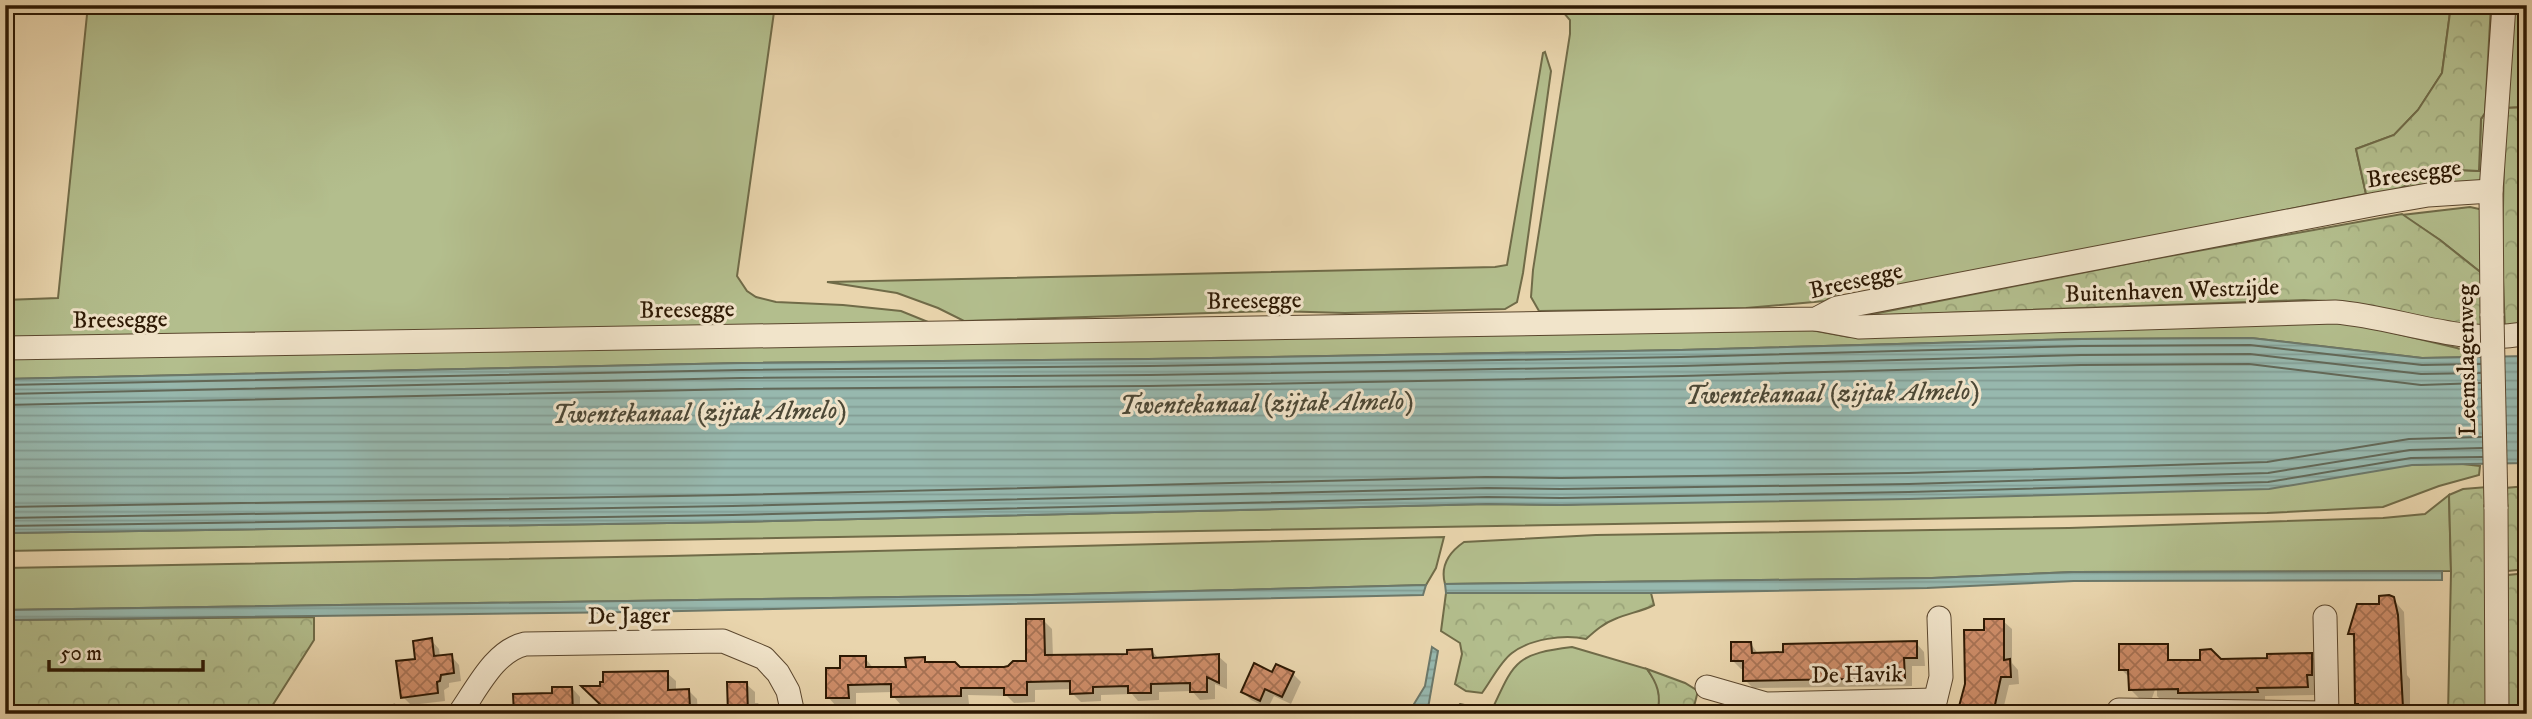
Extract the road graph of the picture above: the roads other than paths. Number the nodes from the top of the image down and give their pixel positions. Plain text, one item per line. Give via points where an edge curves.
1 (2504, 5) edge
2 (2491, 191) junction
3 (1816, 319) junction
4 (2527, 333) edge
5 (5, 348) edge
6 (2325, 617) dead end
7 (1939, 618) dead end
8 (1707, 687) dead end
9 (1933, 707) edge
10 (1779, 709) edge
11 (2119, 710) dead end
12 (2207, 713) edge
13 (2327, 713) edge
14 (459, 714) edge
15 (793, 714) edge
16 (2497, 714) edge

1 - 2 street, Leemslagenweg
2 - 3 street, Breesegge via 2389,202 1837,308
2 - 16 street, Leemslagenweg, bridge
3 - 4 street, Buitenhaven Westzijde via 1858,327 2335,312 2387,318 2468,337
3 - 5 street, Breesegge
6 - 13 street
7 - 9 street, De Havik via 1941,677
8 - 10 street, De Havik
9 - 10 street, De Havik
11 - 12 street
12 - 13 street
14 - 15 street, De Jager via 503,654 514,646 723,640 764,657 788,691

